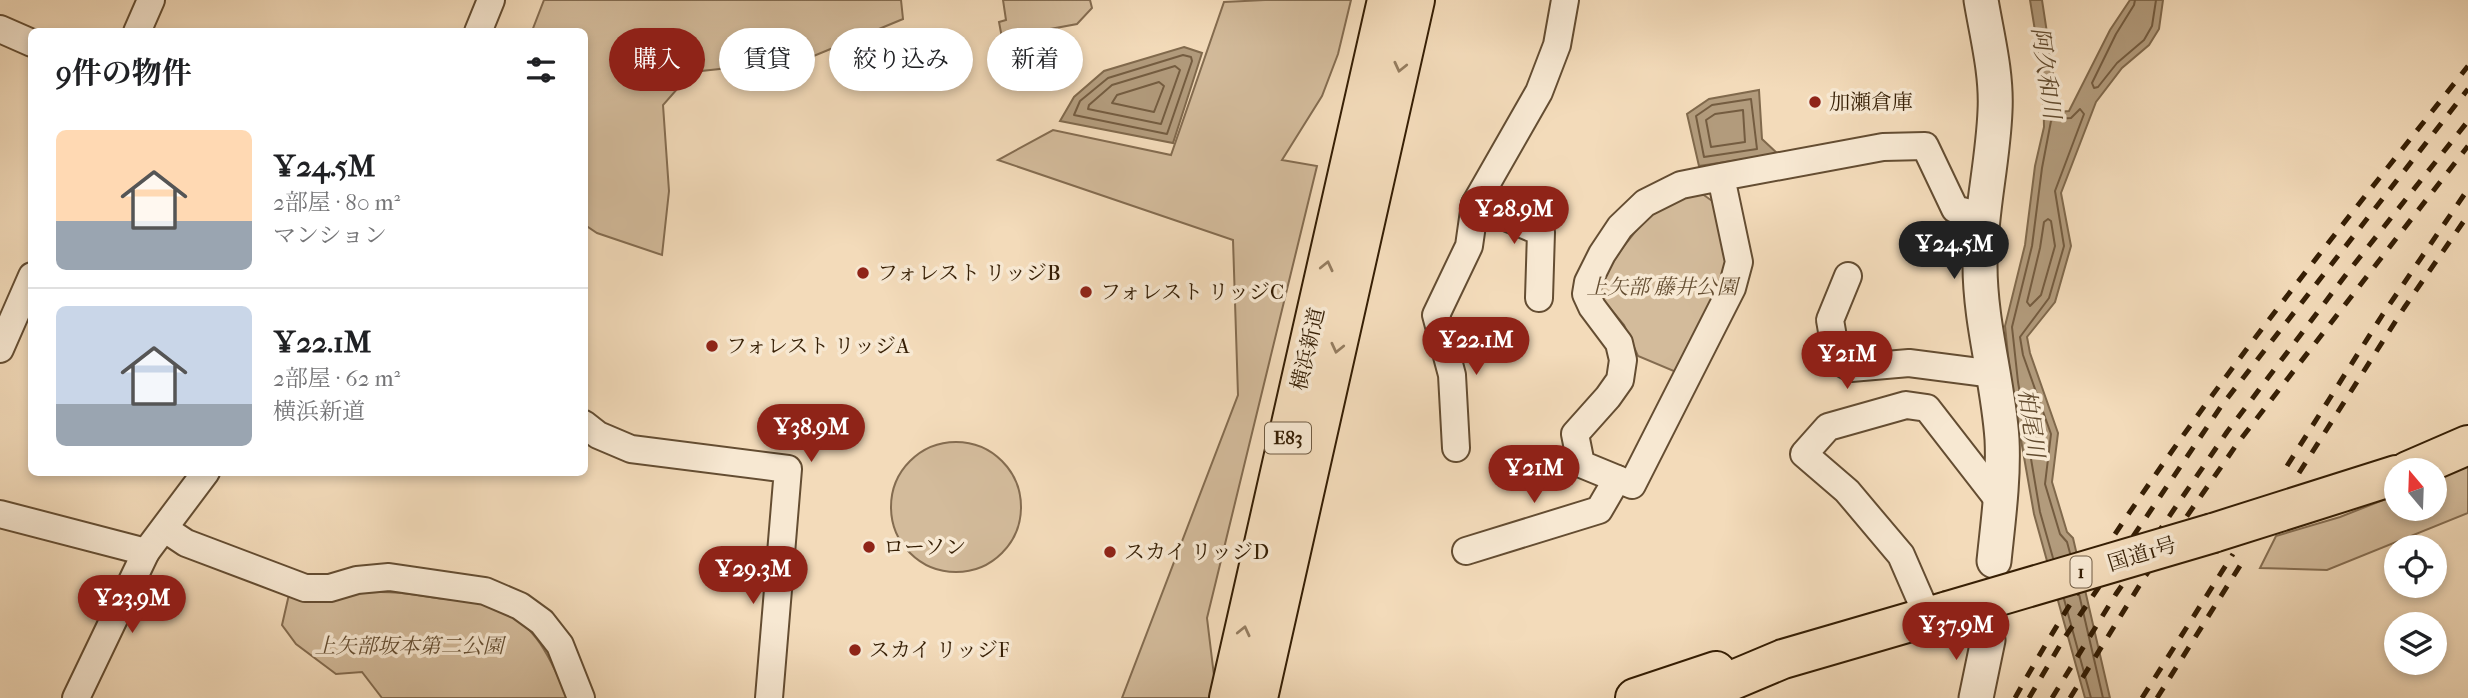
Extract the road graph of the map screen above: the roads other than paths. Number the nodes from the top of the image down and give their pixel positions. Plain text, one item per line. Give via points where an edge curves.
1 (151, 0) edge
2 (491, 0) edge
3 (1387, 0) edge
4 (1415, 0) edge
5 (1565, 0) edge
6 (1981, 0) edge
7 (139, 28) edge
8 (480, 28) edge
9 (0, 29) edge
10 (28, 41) edge
11 (1721, 177) junction
12 (1475, 204) junction
13 (1982, 216) junction
14 (1849, 276) dead end
15 (28, 285) edge
16 (1539, 298) dead end
17 (0, 349) edge
18 (1994, 374) junction
19 (588, 427) edge
20 (2468, 445) edge
21 (1456, 448) dead end
22 (2438, 458) edge
23 (203, 476) edge
24 (1617, 479) junction
25 (2384, 479) edge
26 (2000, 502) junction
27 (0, 514) edge
28 (164, 529) junction
29 (1466, 551) dead end
30 (146, 552) junction
31 (1994, 561) dead end
32 (1938, 614) junction
33 (1988, 640) dead end
34 (1783, 659) junction
35 (76, 698) edge
36 (581, 698) edge
37 (769, 698) edge
38 (1229, 698) edge
39 (1258, 698) edge
40 (1635, 698) edge
41 (1690, 698) edge
42 (1976, 698) edge

1 - 7 street
2 - 8 street
38 -> 3 highway, 横浜新道 / E83
4 -> 39 highway, 横浜新道 / E83
5 - 12 street via 1556,45 1539,92
6 - 13 street via 1995,107
9 - 10 street
11 - 13 street via 1883,147 1925,146 1955,209
11 - 24 street via 1739,262 1732,288 1632,485
11 - 24 street via 1681,185 1645,203 1620,227 1588,282 1586,295 1619,343 1623,360 1620,380 1575,434 1581,464
12 - 16 street via 1541,232
12 - 21 street via 1469,246 1436,315 1452,374
13 - 18 street via 1980,266
14 - 18 street via 1830,320 1837,360 1851,368 1909,363
15 - 17 street
18 - 26 street via 2002,441
19 - 37 street via 631,449 788,469
20 - 22 highway
23 - 28 street
24 - 29 street via 1599,510
25 - 32 highway, 国道1号 / 1, bridge
26 - 31 street
26 - 32 street via 1927,408 1906,405 1828,427 1804,454 1847,491 1901,555
27 - 30 street
28 - 30 street
28 - 36 street via 187,543 305,588 389,577 485,591 520,606 542,622 560,645
30 - 35 street
32 - 34 highway, 国道1号 / 1
33 - 42 street
34 - 40 highway, 1 via 1763,656
34 - 41 highway, 国道1号 / 1

